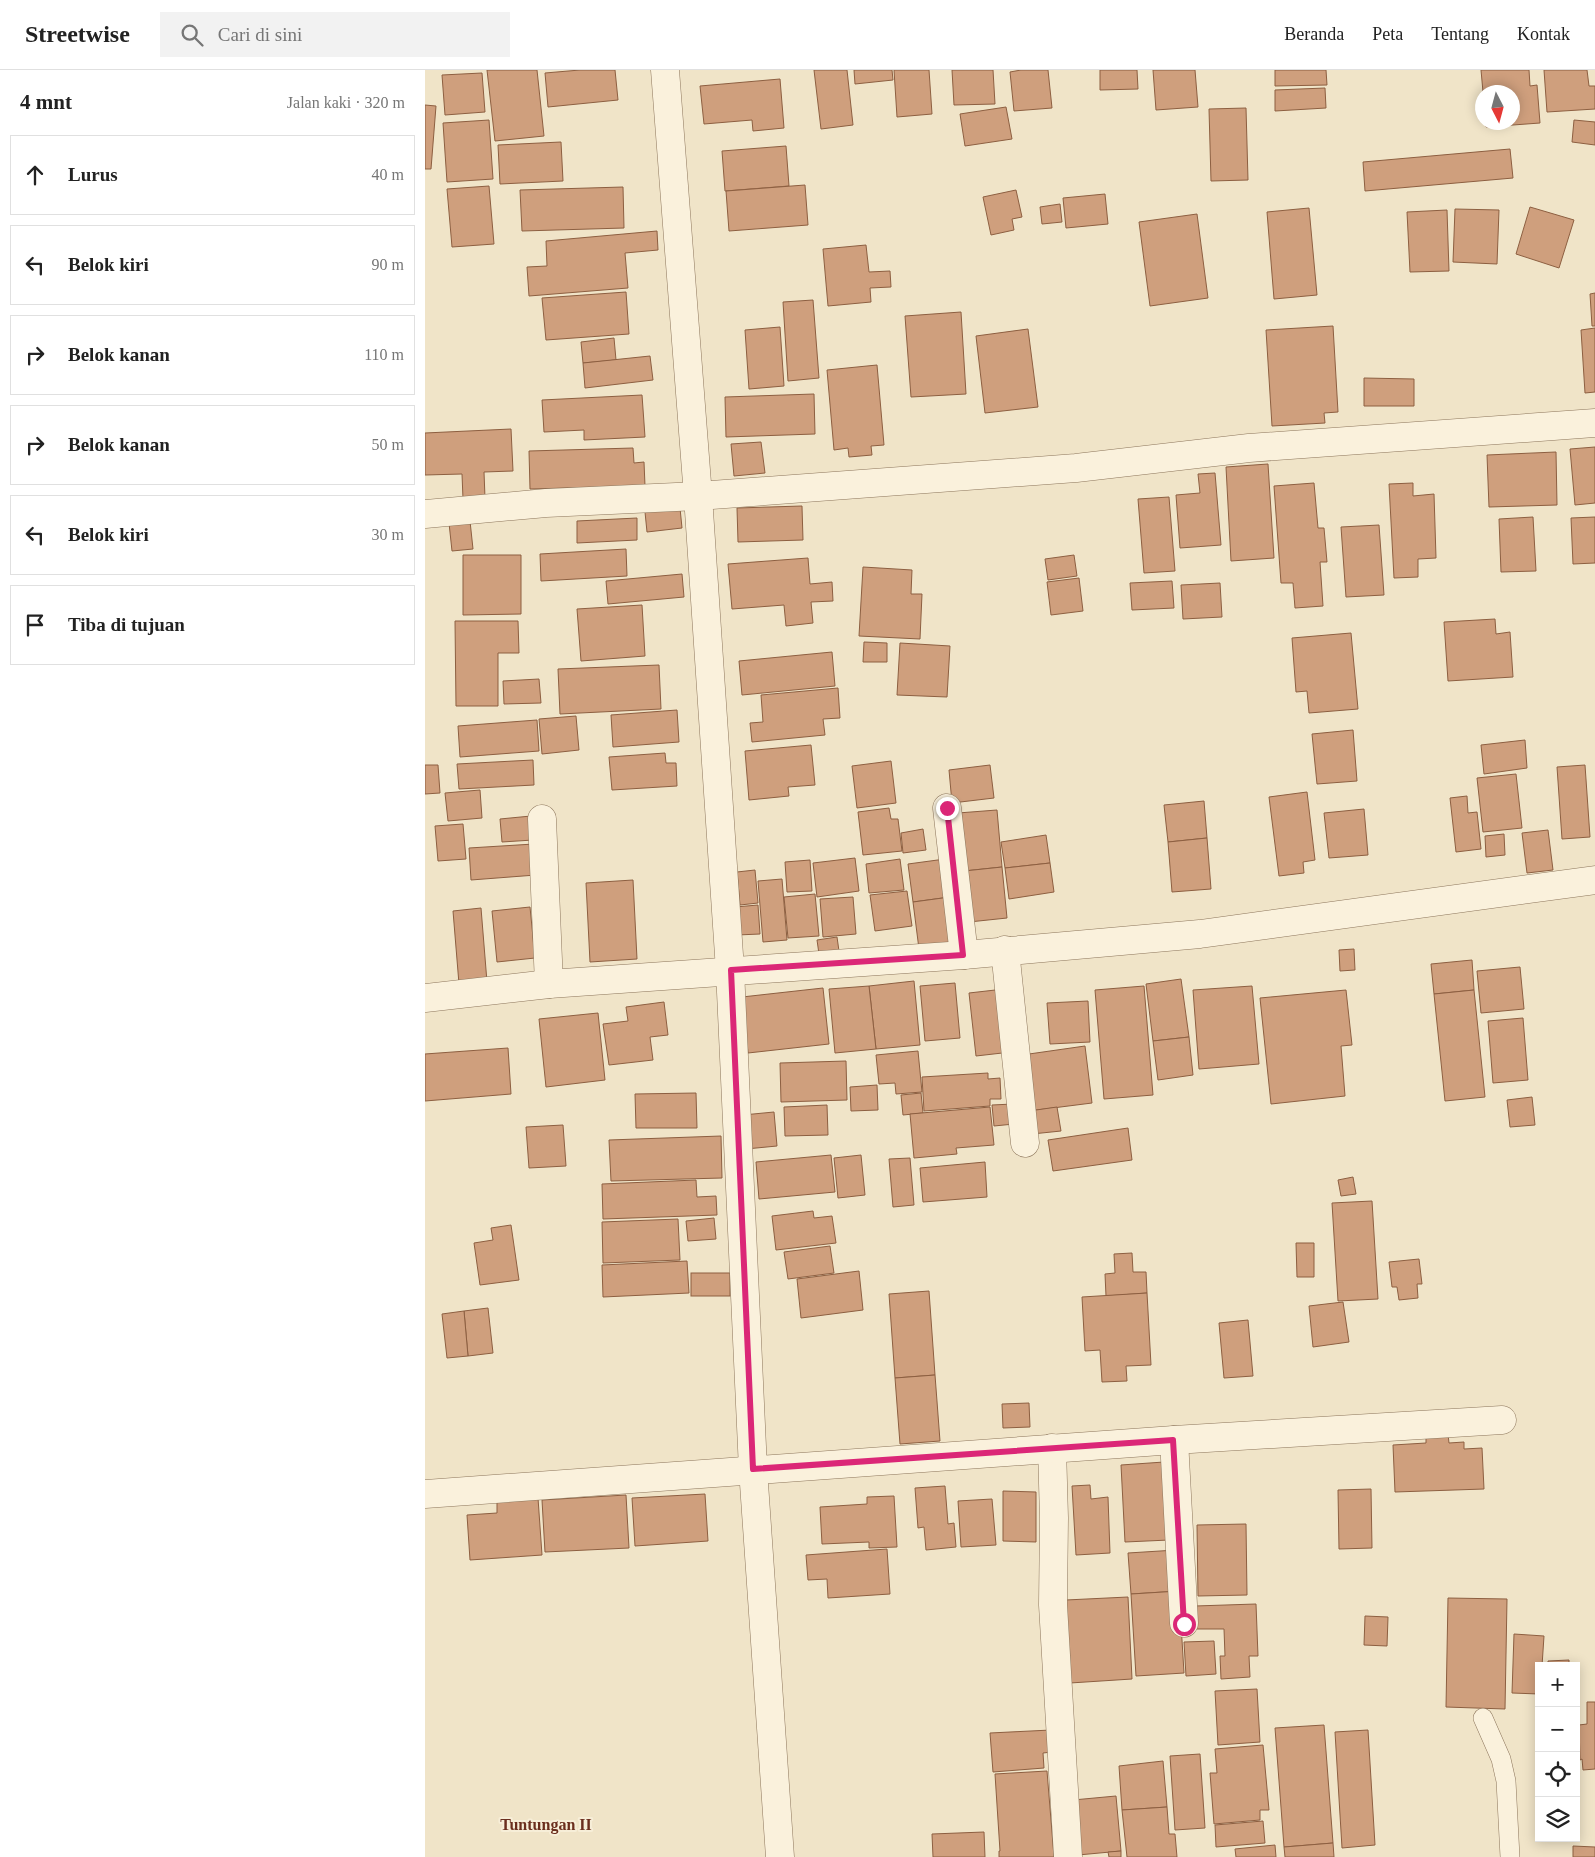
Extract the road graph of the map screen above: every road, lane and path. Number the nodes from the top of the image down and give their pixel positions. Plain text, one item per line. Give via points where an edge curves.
1 (665, 70) edge
2 (1595, 423) edge
3 (697, 496) junction
4 (425, 514) edge
5 (947, 808) dead end
6 (542, 819) dead end
7 (1595, 880) edge
8 (1005, 950) junction
9 (963, 955) junction
10 (731, 970) junction
11 (549, 984) junction
12 (425, 998) edge
13 (1025, 1143) dead end
14 (1502, 1420) dead end
15 (1173, 1440) junction
16 (1052, 1448) junction
17 (753, 1469) junction
18 (425, 1494) edge
19 (1184, 1624) dead end
20 (1483, 1718) dead end
21 (780, 1857) edge
22 (1068, 1857) edge
23 (1510, 1857) edge

1 - 3 street
2 - 3 street via 1249,448 1076,468
3 - 4 street via 546,503
3 - 10 street
5 - 9 street
6 - 11 street
7 - 8 street via 1200,934
8 - 9 street
8 - 13 street
9 - 10 street
10 - 11 street
10 - 17 street
11 - 12 street
14 - 15 street
15 - 16 street
15 - 19 street
16 - 17 street
16 - 22 street via 1053,1606
17 - 18 street
17 - 21 street
20 - 23 lane via 1501,1759 1506,1781

